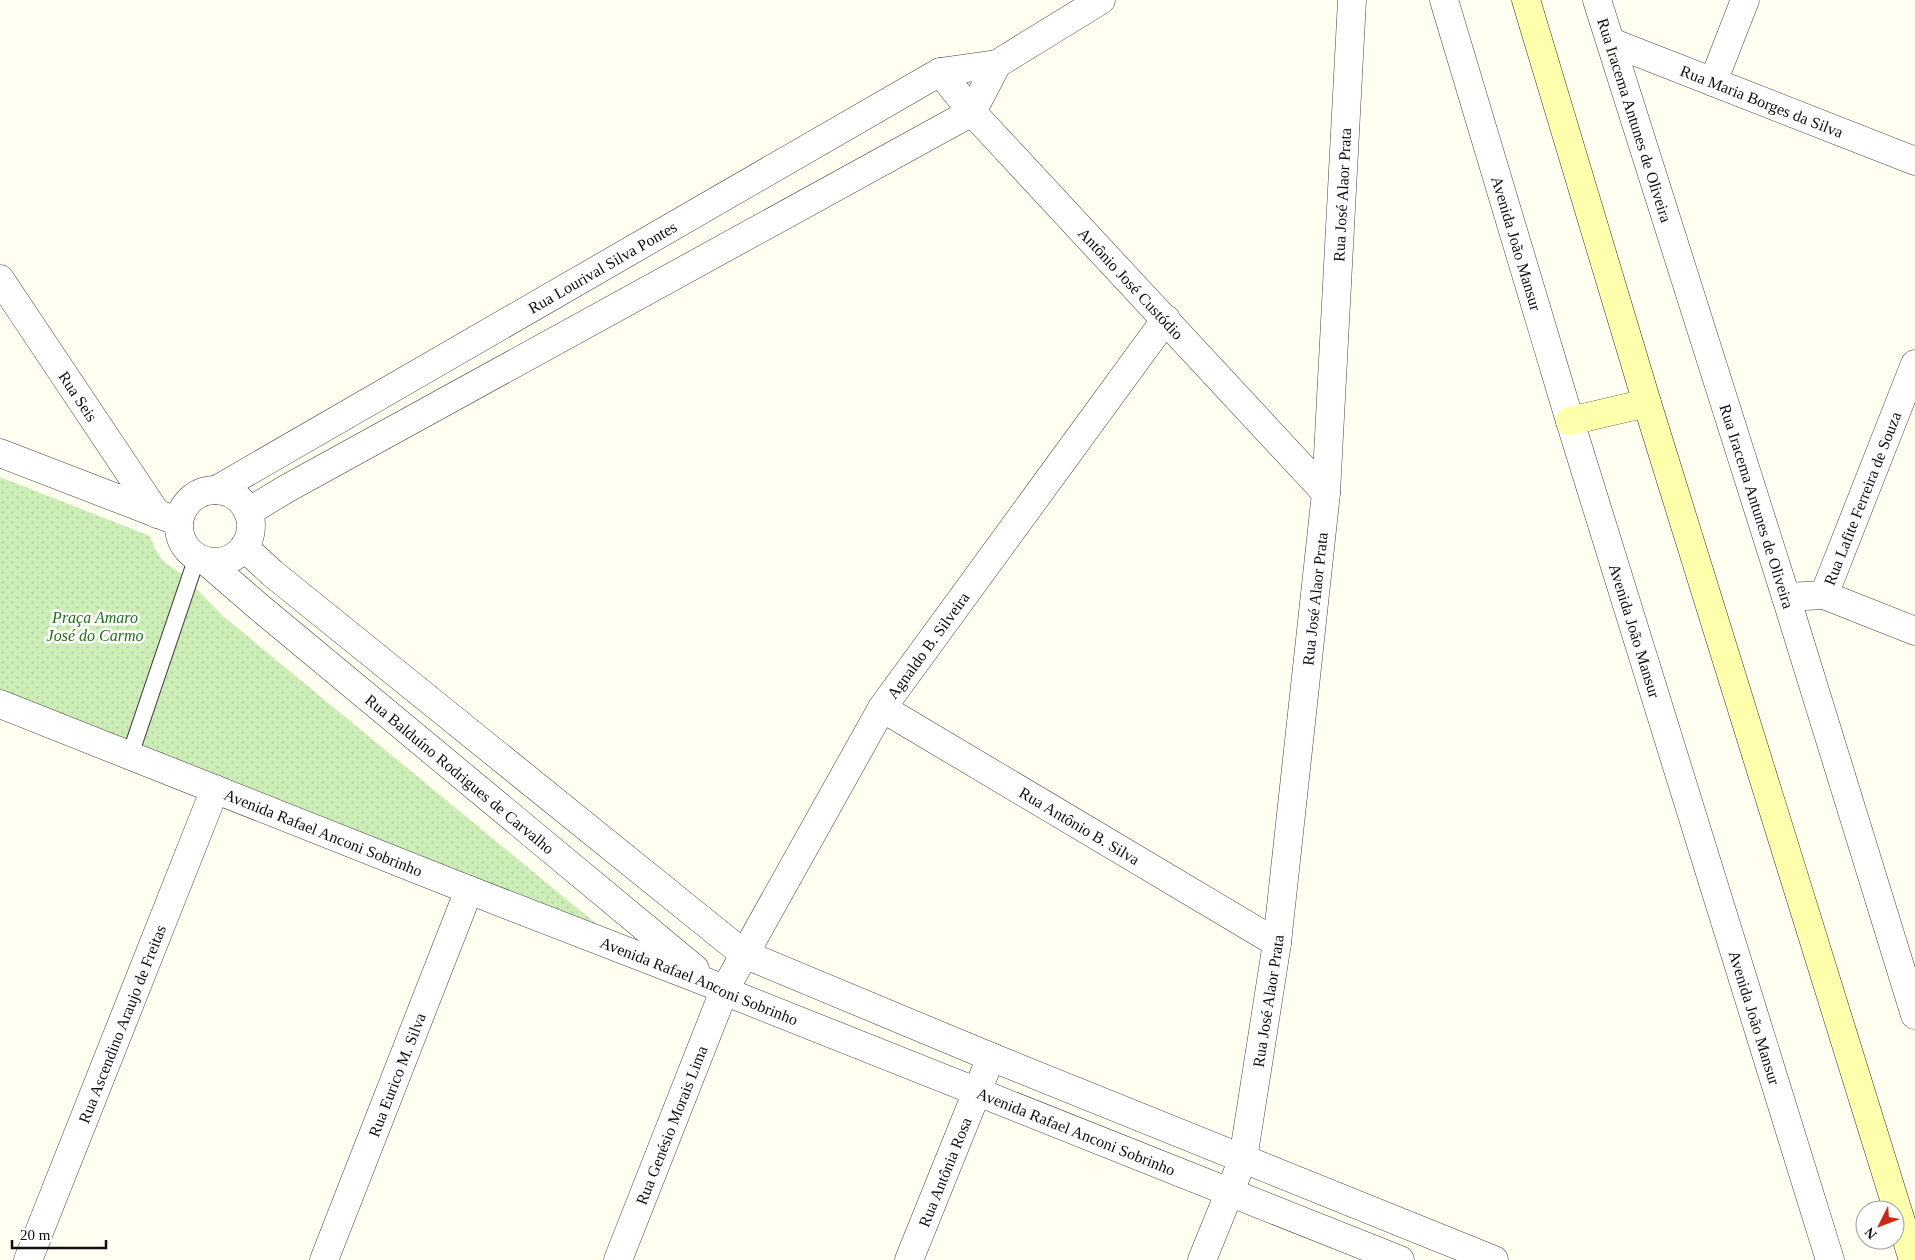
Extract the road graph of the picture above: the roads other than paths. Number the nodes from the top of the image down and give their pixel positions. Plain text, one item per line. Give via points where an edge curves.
1 (1101, 0) edge
2 (1352, 0) edge
3 (1444, 0) edge
4 (1526, 0) edge
5 (1597, 0) edge
6 (1746, 0) edge
7 (1611, 42) junction
8 (997, 64) junction
9 (940, 72) junction
10 (1713, 82) junction
11 (972, 112) junction
12 (1915, 161) edge
13 (0, 279) edge
14 (1166, 320) junction
15 (1915, 364) edge
16 (1647, 403) junction
17 (1570, 421) junction
18 (0, 452) edge
19 (216, 490) junction
20 (1326, 493) junction
21 (248, 512) junction
22 (168, 518) junction
23 (244, 548) junction
24 (202, 559) junction
25 (1824, 595) junction
26 (1786, 597) junction
27 (1915, 631) edge
28 (0, 704) edge
29 (882, 708) junction
30 (130, 755) junction
31 (215, 789) junction
32 (469, 890) junction
33 (1277, 943) junction
34 (744, 954) junction
35 (719, 988) junction
36 (1915, 1015) edge
37 (991, 1057) junction
38 (977, 1092) junction
39 (1243, 1159) junction
40 (1230, 1192) junction
41 (28, 1260) edge
42 (324, 1260) edge
43 (618, 1260) edge
44 (909, 1260) edge
45 (1202, 1260) edge
46 (1400, 1260) edge
47 (1494, 1260) edge
48 (1830, 1260) edge
49 (1913, 1260) edge

1 - 8 street, Rua Lourival Silva Pontes
2 - 20 street, Rua José Alaor Prata
3 - 17 street, Avenida João Mansur
4 - 16 main road
5 - 7 street, Rua Iracema Antunes de Oliveira
6 - 10 street
7 - 10 street, Rua Maria Borges da Silva
7 - 26 street, Rua Iracema Antunes de Oliveira
8 - 9 street, Rua Lourival Silva Pontes
8 - 11 street
9 - 11 street, Antônio José Custódio
9 - 19 street, Rua Lourival Silva Pontes
10 - 12 street, Rua Maria Borges da Silva
11 - 14 street, Antônio José Custódio
11 - 21 street
13 - 22 street, Rua Seis
14 - 20 street, Antônio José Custódio
14 - 29 street, Agnaldo B. Silveira
15 - 25 street, Rua Lafite Ferreira de Souza
16 - 17 main road
16 - 49 main road
17 - 48 street, Avenida João Mansur
18 - 22 street
19 - 21 street via 229,493
19 - 22 street via 195,496 181,512
20 - 33 street, Rua José Alaor Prata
21 - 23 street via 249,536
22 - 24 street via 186,548
23 - 24 street via 221,562
23 - 34 street
24 - 30 lane
24 - 35 street, Rua Balduíno Rodrigues de Carvalho
25 - 26 street, Rua Lafite Ferreira de Souza
25 - 27 street
26 - 36 street, Rua Iracema Antunes de Oliveira
28 - 30 street, Avenida Rafael Anconi Sobrinho
29 - 33 street, Rua Antônio B. Silva
29 - 34 street, Agnaldo B. Silveira
30 - 31 street, Avenida Rafael Anconi Sobrinho
31 - 32 street, Avenida Rafael Anconi Sobrinho
31 - 41 street, Rua Ascendino Araujo de Freitas
32 - 35 street, Avenida Rafael Anconi Sobrinho
32 - 42 street, Rua Eurico M. Silva
33 - 39 street, Rua José Alaor Prata
34 - 35 street, Agnaldo B. Silveira
34 - 37 street
35 - 38 street, Avenida Rafael Anconi Sobrinho
35 - 43 street, Rua Genésio Morais Lima
37 - 38 street, Rua Antônia Rosa
37 - 39 street
38 - 40 street, Avenida Rafael Anconi Sobrinho
38 - 44 street, Rua Antônia Rosa
39 - 40 street, Rua José Alaor Prata
39 - 47 street
40 - 45 street, Rua José Alaor Prata
40 - 46 street, Avenida Rafael Anconi Sobrinho

